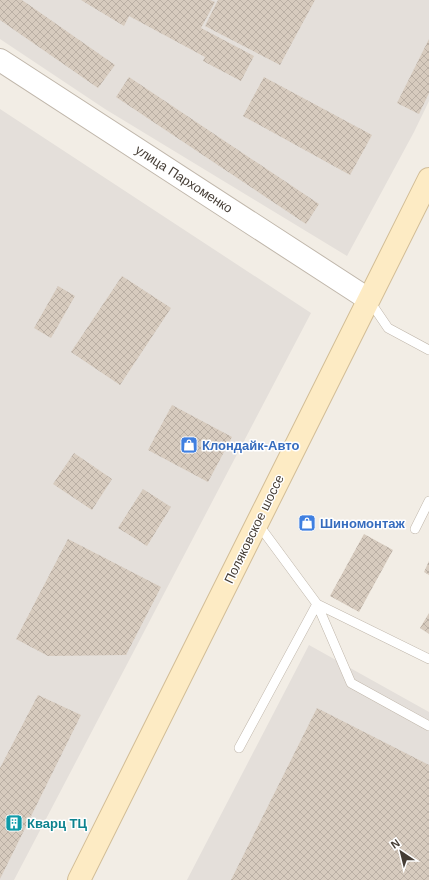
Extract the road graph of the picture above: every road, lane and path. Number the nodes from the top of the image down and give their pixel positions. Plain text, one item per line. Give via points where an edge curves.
1 (0, 60) edge
2 (429, 179) edge
3 (368, 299) junction
4 (429, 350) edge
5 (429, 501) edge
6 (257, 523) junction
7 (415, 529) dead end
8 (317, 604) junction
9 (429, 659) edge
10 (429, 726) edge
11 (239, 748) dead end
12 (79, 880) edge

1 - 3 street, улица Пархоменко
2 - 3 main road, Поляковское шоссе
3 - 4 lane via 388,328
3 - 6 main road, Поляковское шоссе
5 - 7 lane
6 - 8 lane
6 - 12 main road, Поляковское шоссе
8 - 9 lane
8 - 10 lane via 351,683
8 - 11 lane

